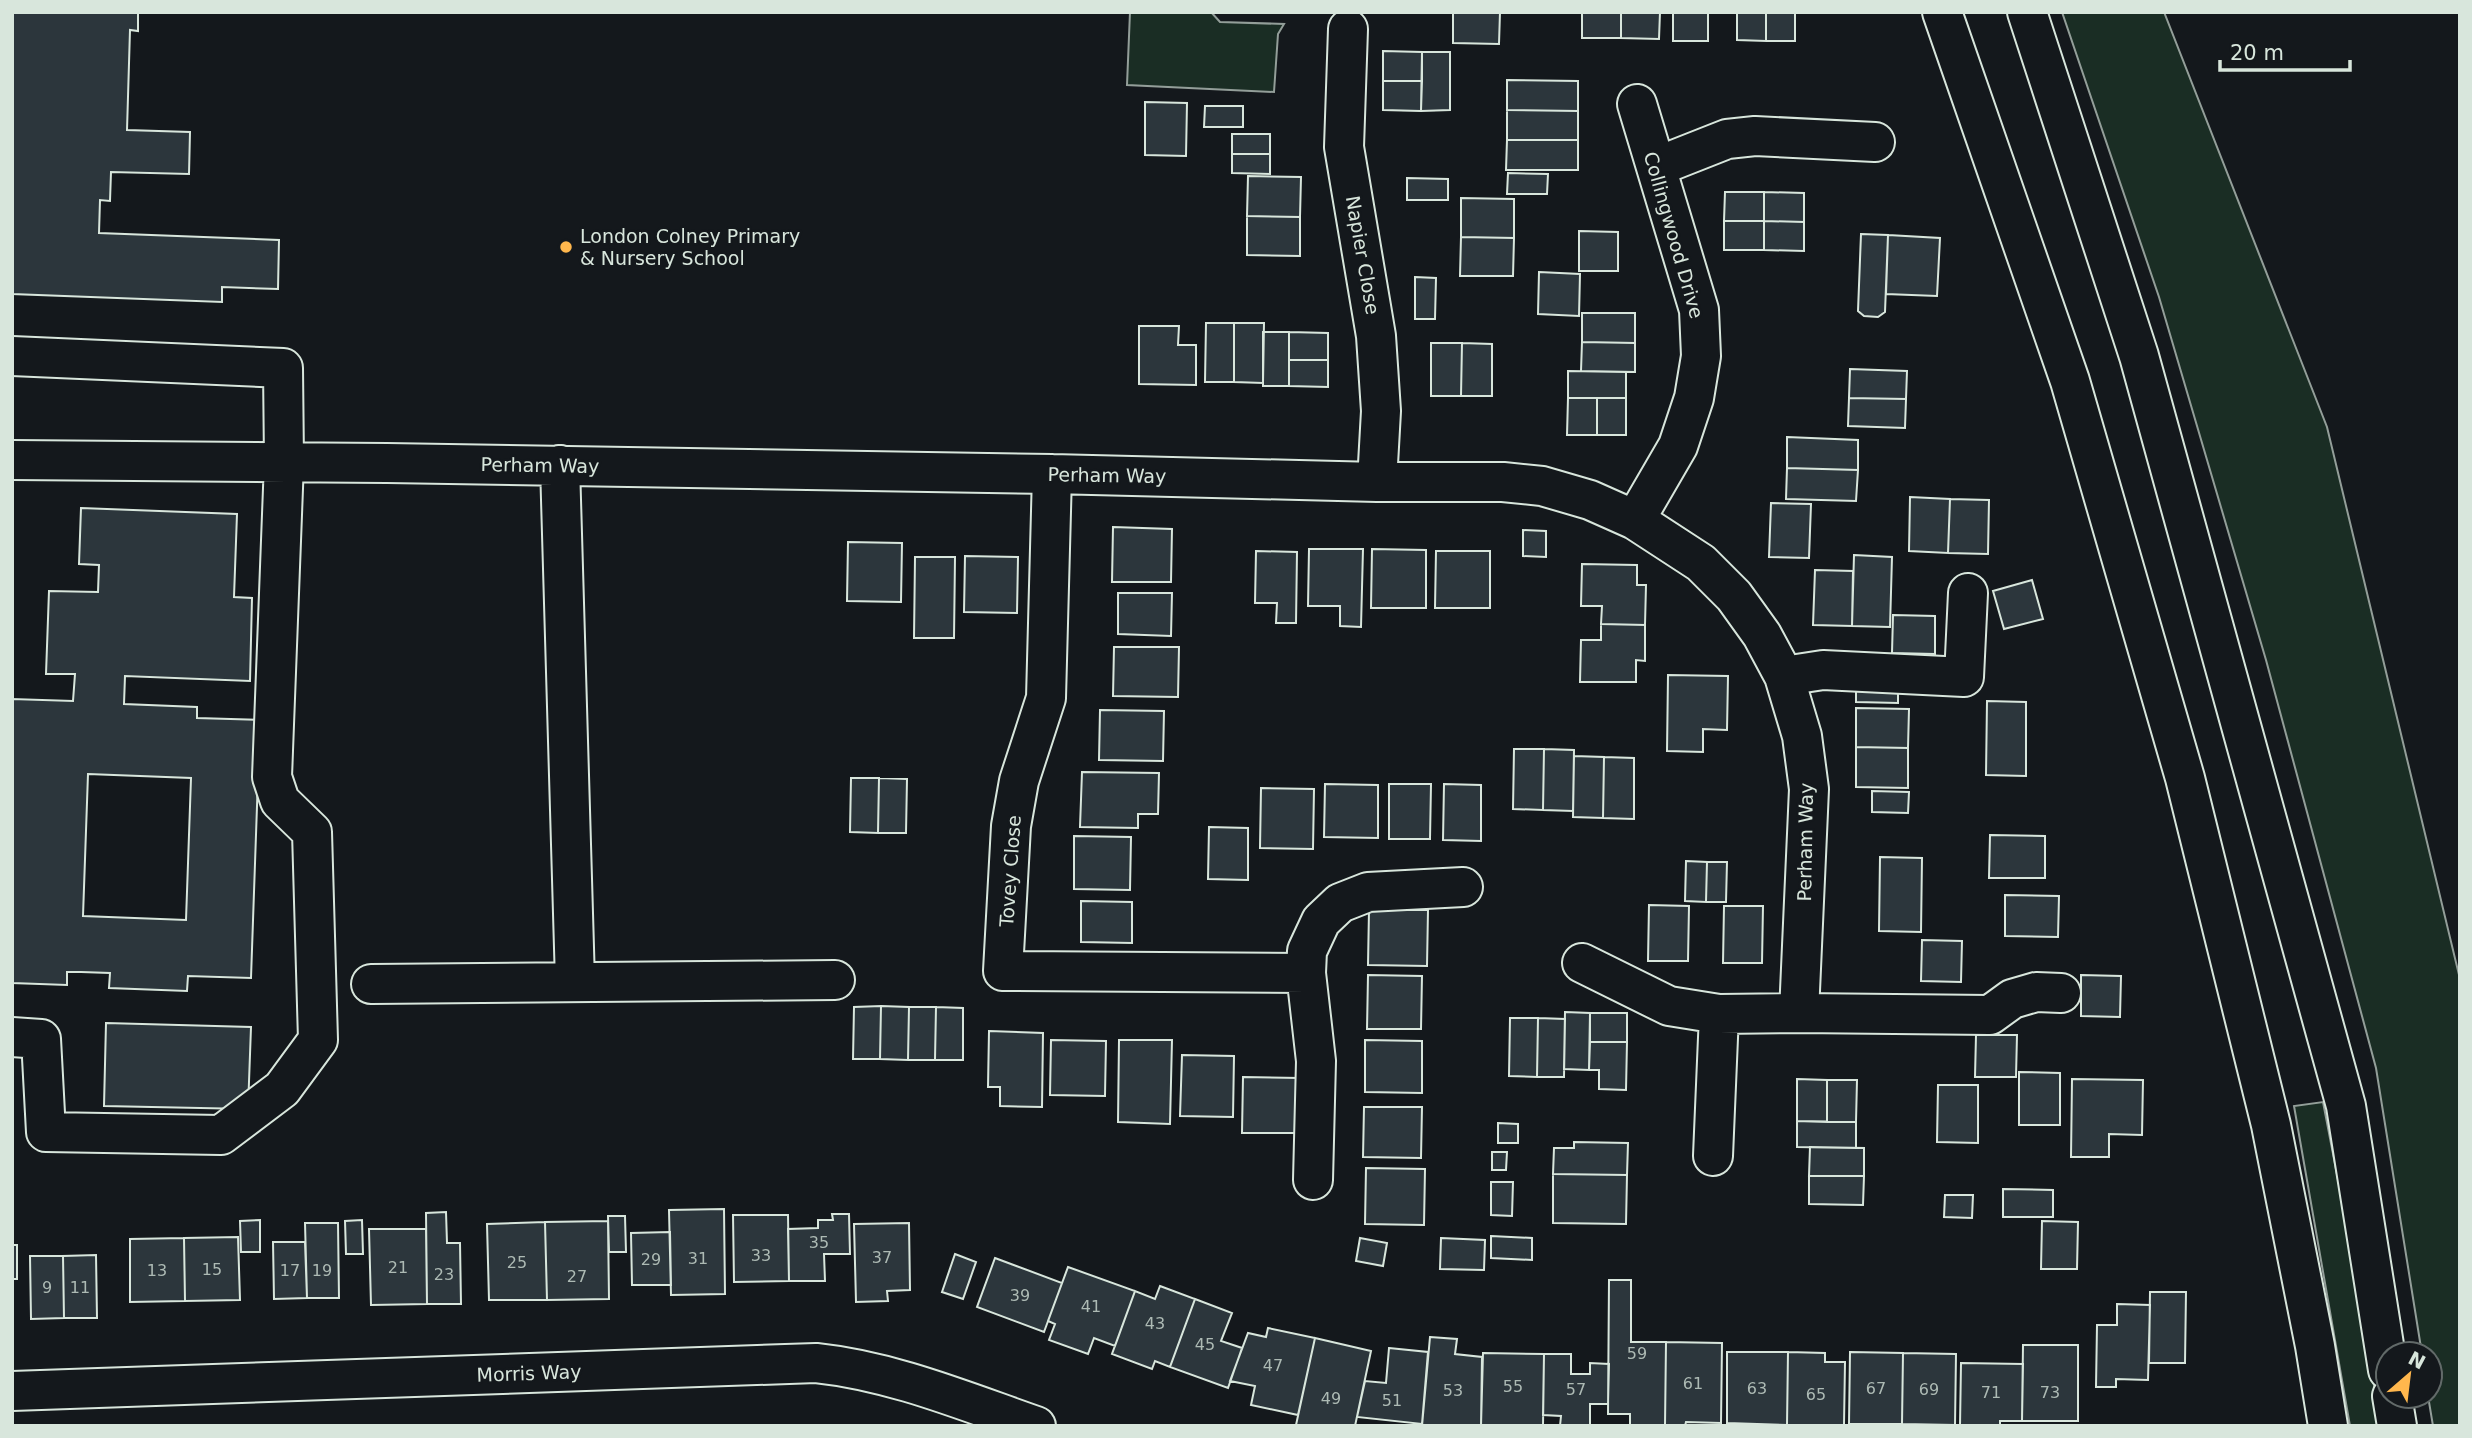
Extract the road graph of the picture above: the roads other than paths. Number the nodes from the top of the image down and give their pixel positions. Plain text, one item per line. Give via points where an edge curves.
1 (1942, 12) edge
2 (2027, 12) edge
3 (1348, 29) dead end
4 (1637, 104) dead end
5 (1875, 142) dead end
6 (1656, 167) junction
7 (12, 356) edge
8 (12, 460) edge
9 (284, 462) junction
10 (560, 465) junction
11 (1052, 474) junction
12 (1377, 482) junction
13 (1635, 520) junction
14 (1968, 593) dead end
15 (1784, 676) junction
16 (1463, 887) dead end
17 (1582, 963) dead end
18 (1306, 973) junction
19 (835, 979) dead end
20 (575, 982) junction
21 (371, 984) dead end
22 (2061, 993) dead end
23 (1799, 1013) junction
24 (1719, 1014) junction
25 (12, 1037) edge
26 (1713, 1156) dead end
27 (1313, 1180) dead end
28 (2383, 1340) edge
29 (12, 1391) edge
30 (1036, 1426) edge
31 (2328, 1426) edge

1 - 31 street via 2070,381 2185,778 2271,1125
2 - 28 street via 2139,356 2346,1107
3 - 12 street, Napier Close via 1344,147 1376,336 1381,411
4 - 6 street, Collingwood Drive
5 - 6 street via 1755,136 1727,139
6 - 13 street, Collingwood Drive via 1699,310 1701,356 1694,398 1678,446
7 - 9 street via 283,368
8 - 9 street, Perham Way
9 - 10 street, Perham Way
9 - 25 street via 272,777 280,801 312,832 318,1040 282,1089 221,1135 46,1132 41,1039
10 - 11 street, Perham Way
10 - 20 street
11 - 12 street, Perham Way
11 - 18 street, Tovey Close via 1046,698 1019,781 1011,825 1003,971
12 - 13 street, Perham Way via 1542,486
13 - 15 street, Perham Way via 1700,563 1734,596
14 - 15 street via 1964,677 1823,670
15 - 23 street, Perham Way via 1802,736 1809,789
16 - 18 street via 1368,892 1340,903 1316,931 1307,951
17 - 24 street via 1669,1006
18 - 27 street via 1316,1061
19 - 20 street
20 - 21 street
22 - 23 street via 2036,992 2012,999 1990,1014
23 - 24 street
24 - 26 street
29 - 30 street, Morris Way via 816,1363 888,1375

